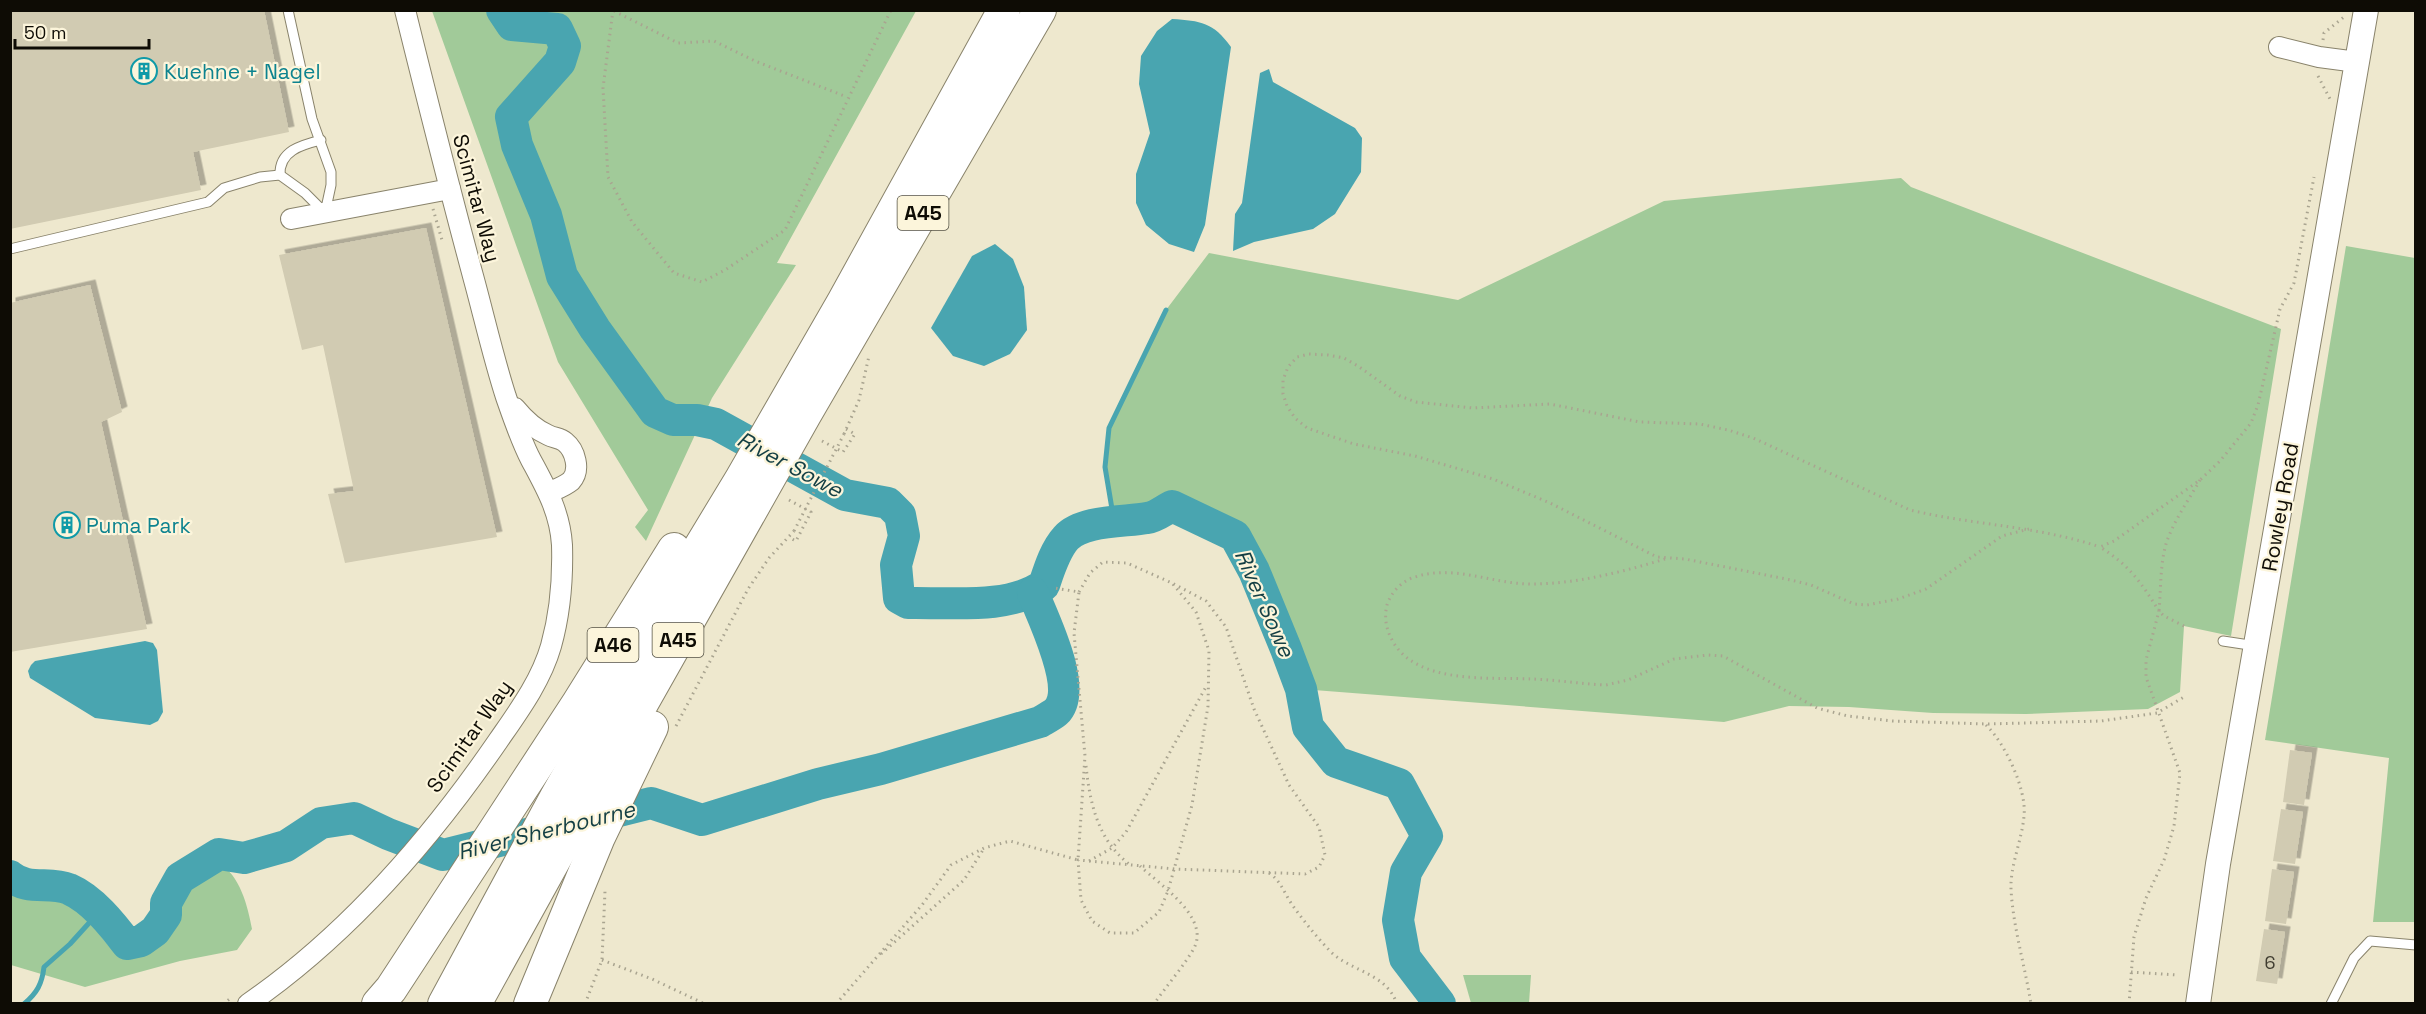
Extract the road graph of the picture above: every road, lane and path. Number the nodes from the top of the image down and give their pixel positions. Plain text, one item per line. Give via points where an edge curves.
1 (288, 10) edge
2 (405, 10) edge
3 (891, 10) edge
4 (1004, 10) edge
5 (1040, 10) edge
6 (2366, 10) edge
7 (614, 11) edge
8 (2279, 47) dead end
9 (2357, 62) junction
10 (847, 97) junction
11 (321, 140) junction
12 (2316, 167) dead end
13 (280, 175) junction
14 (450, 189) junction
15 (429, 194) junction
16 (325, 213) junction
17 (291, 219) dead end
18 (445, 248) dead end
19 (10, 249) edge
20 (506, 396) junction
21 (793, 419) junction
22 (846, 429) dead end
23 (844, 434) dead end
24 (2200, 480) junction
25 (757, 489) junction
26 (550, 492) junction
27 (2029, 529) junction
28 (789, 538) junction
29 (2100, 547) junction
30 (1666, 559) junction
31 (1172, 583) junction
32 (1056, 588) dead end
33 (1078, 592) junction
34 (2159, 611) junction
35 (2184, 626) dead end
36 (2223, 641) dead end
37 (2256, 646) junction
38 (1208, 684) junction
39 (2184, 697) dead end
40 (2157, 712) junction
41 (1986, 724) junction
42 (675, 730) dead end
43 (1084, 756) junction
44 (609, 784) junction
45 (984, 848) junction
46 (1112, 848) junction
47 (1078, 860) junction
48 (1089, 861) junction
49 (1130, 865) junction
50 (1140, 866) junction
51 (1175, 869) junction
52 (1267, 872) junction
53 (605, 884) dead end
54 (1168, 891) junction
55 (2415, 945) edge
56 (602, 960) junction
57 (867, 968) junction
58 (2131, 972) junction
59 (2177, 975) dead end
60 (248, 1004) edge
61 (378, 1004) edge
62 (444, 1004) edge
63 (475, 1004) edge
64 (530, 1004) edge
65 (585, 1004) edge
66 (705, 1004) edge
67 (836, 1004) edge
68 (1154, 1004) edge
69 (1397, 1004) edge
70 (2031, 1004) edge
71 (2129, 1004) edge
72 (2198, 1004) edge
73 (2331, 1004) edge

1 - 11 lane via 312,119
2 - 14 street, Scimitar Way
3 - 10 path
4 - 21 highway, A45 via 843,302
5 - 21 highway, A45
6 - 9 street, Rowley Road
7 - 10 path via 678,43 714,41
7 - 10 path via 603,88 608,177 632,222 674,273 702,282 785,230
8 - 9 street
9 - 37 street, Rowley Road
11 - 13 lane via 303,144 282,158
11 - 16 lane via 331,172
12 - 24 path via 2294,283 2280,309 2258,405 2251,423
13 - 16 lane
13 - 19 lane via 224,188 208,202
14 - 15 street
14 - 20 street, Scimitar Way
15 - 16 street
15 - 18 path
16 - 17 street
20 - 26 street, Scimitar Way via 530,458
20 - 26 street, Scimitar Way via 527,423 561,439 573,450 573,477
21 - 22 path via 843,452 855,434
21 - 25 highway, A45
21 - 25 highway, A46
23 - 28 path, bridge
24 - 29 path via 2114,542
24 - 34 path via 2165,546
25 - 28 path via 811,512 796,541
25 - 44 highway, A45
25 - 61 highway, A46 via 578,703
25 - 62 highway, A45 via 672,593
26 - 60 street, Scimitar Way via 561,531 561,594 550,649 527,699 476,773 363,908 308,959
27 - 29 path
27 - 30 path via 2002,536 1926,589 1867,605 1854,604 1791,580 1703,562
27 - 30 path via 1910,510 1728,430 1676,422 1640,422 1550,404 1473,408 1416,402 1400,396 1344,358 1328,355 1297,357 1288,367 1283,387 1287,406 1307,428 1354,444 1414,456 1493,479 1550,503 1647,554
28 - 42 path via 769,558 748,589
29 - 34 path via 2135,575
30 - 41 path via 1612,573 1533,584 1459,573 1413,577 1392,594 1386,627 1405,657 1424,668 1456,675 1606,685 1635,678 1674,659 1723,656 1807,703 1848,716
31 - 33 path via 1127,563 1103,562
31 - 38 path via 1196,612 1209,651
31 - 52 path via 1206,601 1226,627 1254,709 1289,785 1319,827 1325,855 1319,867 1305,874
32 - 33 path
33 - 43 path via 1074,633
34 - 35 path
34 - 40 path via 2146,660 2146,677
36 - 37 lane
37 - 72 street, Rowley Road
38 - 46 path via 1147,797
38 - 51 path via 1192,805
39 - 40 path
40 - 41 path via 2101,721
40 - 58 path via 2180,773 2174,826 2134,937
41 - 70 path via 1997,735 2010,760 2024,799 2025,815 2011,886
43 - 46 path via 1089,797
43 - 47 path
44 - 63 highway, A45 via 565,841
44 - 64 highway via 599,837
45 - 47 path via 1010,841
45 - 57 path via 964,880
45 - 57 path via 951,865
46 - 48 path
46 - 49 path
47 - 48 path
47 - 54 path via 1081,900 1092,921 1110,933 1134,933 1159,912
48 - 49 path
49 - 50 path
50 - 51 path
50 - 54 path
51 - 52 path
51 - 54 path
52 - 69 path via 1330,951 1383,982
53 - 56 path
54 - 68 path via 1197,927 1195,945
55 - 73 lane via 2370,941 2354,958
56 - 65 path
56 - 66 path
57 - 67 path
58 - 59 path
58 - 71 path

